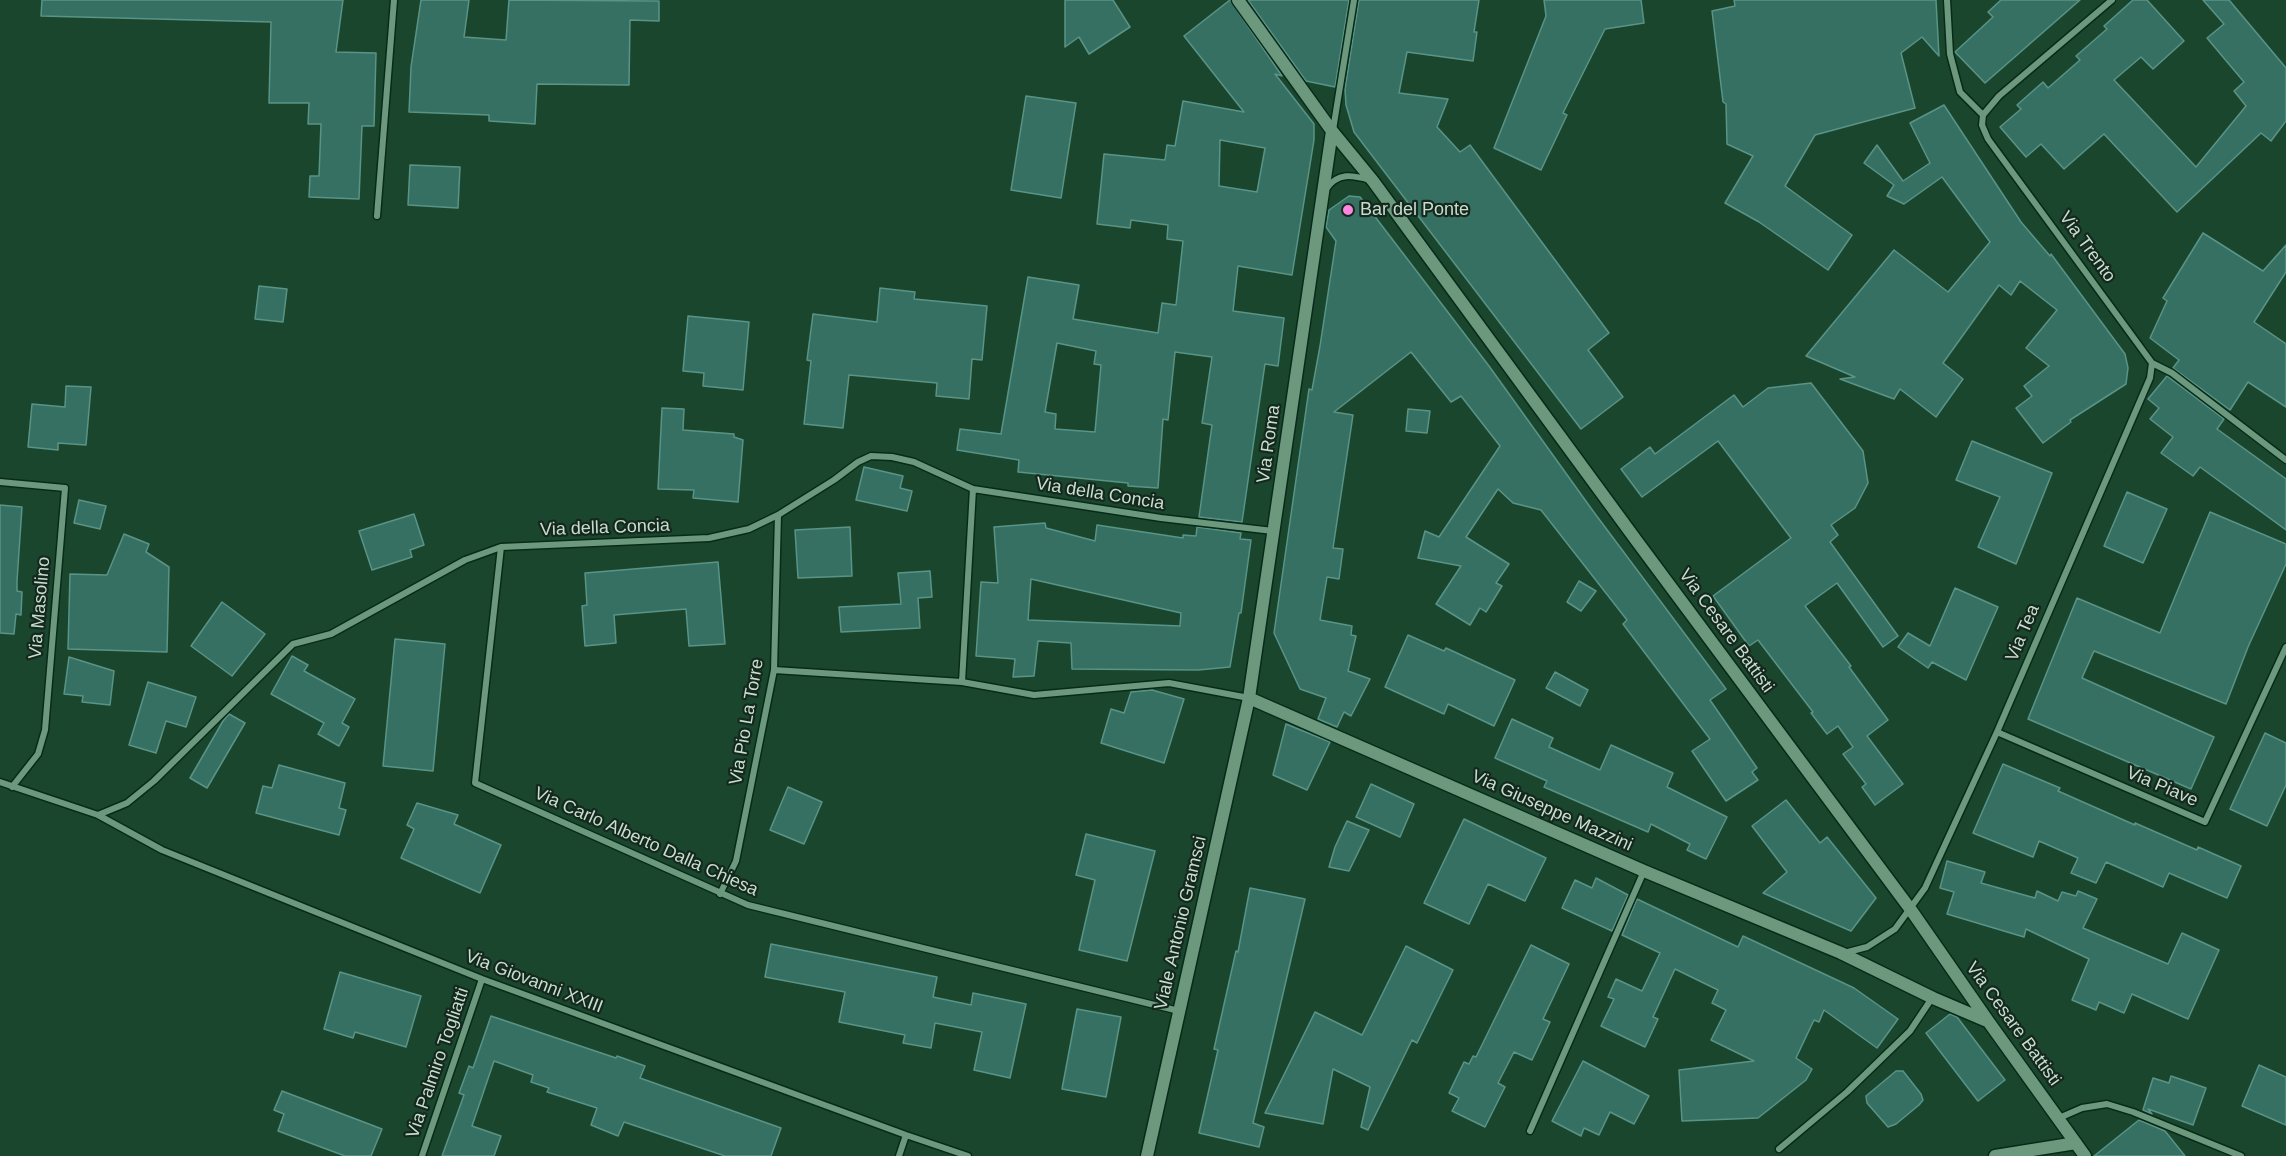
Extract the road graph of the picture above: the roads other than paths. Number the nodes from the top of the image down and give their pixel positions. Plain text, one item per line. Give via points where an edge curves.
1 (394, 0) edge
2 (1238, 0) edge
3 (1354, 0) edge
4 (1947, 0) edge
5 (2112, 0) edge
6 (1983, 115) junction
7 (1332, 131) junction
8 (1373, 181) junction
9 (1323, 194) junction
10 (376, 216) dead end
11 (2152, 363) junction
12 (2286, 460) edge
13 (0, 482) edge
14 (973, 489) junction
15 (778, 515) junction
16 (1274, 532) junction
17 (501, 547) junction
18 (2286, 647) edge
19 (774, 670) junction
20 (962, 682) junction
21 (1250, 698) junction
22 (1997, 732) junction
23 (0, 782) edge
24 (12, 787) junction
25 (98, 815) junction
26 (1644, 871) junction
27 (720, 894) junction
28 (1911, 909) junction
29 (1841, 953) junction
30 (482, 979) junction
31 (1932, 998) junction
32 (1179, 1011) junction
33 (1988, 1022) junction
34 (2059, 1118) junction
35 (1530, 1131) dead end
36 (906, 1135) junction
37 (2076, 1143) junction
38 (1779, 1149) dead end
39 (422, 1156) edge
40 (899, 1156) edge
41 (969, 1156) edge
42 (1147, 1156) edge
43 (1995, 1156) edge
44 (2085, 1156) edge
45 (2241, 1156) edge

1 - 10 street
2 - 7 street, Via Cesare Battisti
3 - 7 street
4 - 6 street, Via Trento via 1950,54 1960,92
5 - 6 street via 1999,96
6 - 11 street, Via Trento via 1982,125 1988,139
7 - 8 street, Via Cesare Battisti
7 - 9 street, Via Roma
8 - 9 street via 1348,175 1331,183
8 - 28 street, Via Cesare Battisti
9 - 16 street, Via Roma
11 - 12 street, Via Trento via 2172,373
11 - 22 street, Via Tea via 2150,378
13 - 24 street, Via Masolino via 65,488 45,730 38,754
14 - 15 street, Via della Concia via 914,462 871,456
14 - 16 street, Via della Concia
14 - 20 street
15 - 17 street, Via della Concia via 749,529 709,538
15 - 19 street, Via Pio La Torre
16 - 21 street, Via Roma
17 - 25 street, Via della Concia via 465,560 331,634 293,644 154,781 127,803
17 - 27 street, Via Carlo Alberto Dalla Chiesa via 475,783
18 - 22 street, Via Piave via 2205,822
19 - 20 street
19 - 27 street, Via Pio La Torre via 736,861
20 - 21 street via 1034,694 1169,683
21 - 26 street, Via Giuseppe Mazzini
21 - 32 street, Viale Antonio Gramsci
22 - 28 street, Via Tea via 1925,888
23 - 24 street
24 - 25 street
25 - 30 street, Via Giovanni XXIII via 162,850
26 - 29 street, Via Giuseppe Mazzini
26 - 35 street
27 - 32 street, Via Carlo Alberto Dalla Chiesa via 748,905
28 - 29 street via 1895,929 1855,951
28 - 33 street, Via Cesare Battisti
29 - 31 street, Via Giuseppe Mazzini
30 - 36 street, Via Giovanni XXIII
30 - 39 street, Via Palmiro Togliatti
31 - 33 street, Via Giuseppe Mazzini
31 - 38 street via 1910,1031 1847,1092
32 - 42 street, Viale Antonio Gramsci
33 - 34 street, Via Cesare Battisti
34 - 37 street, Via Cesare Battisti
34 - 45 street via 2082,1108 2108,1104
36 - 40 street
36 - 41 street, Via Giovanni XXIII
37 - 43 street
37 - 44 street, Via Cesare Battisti

